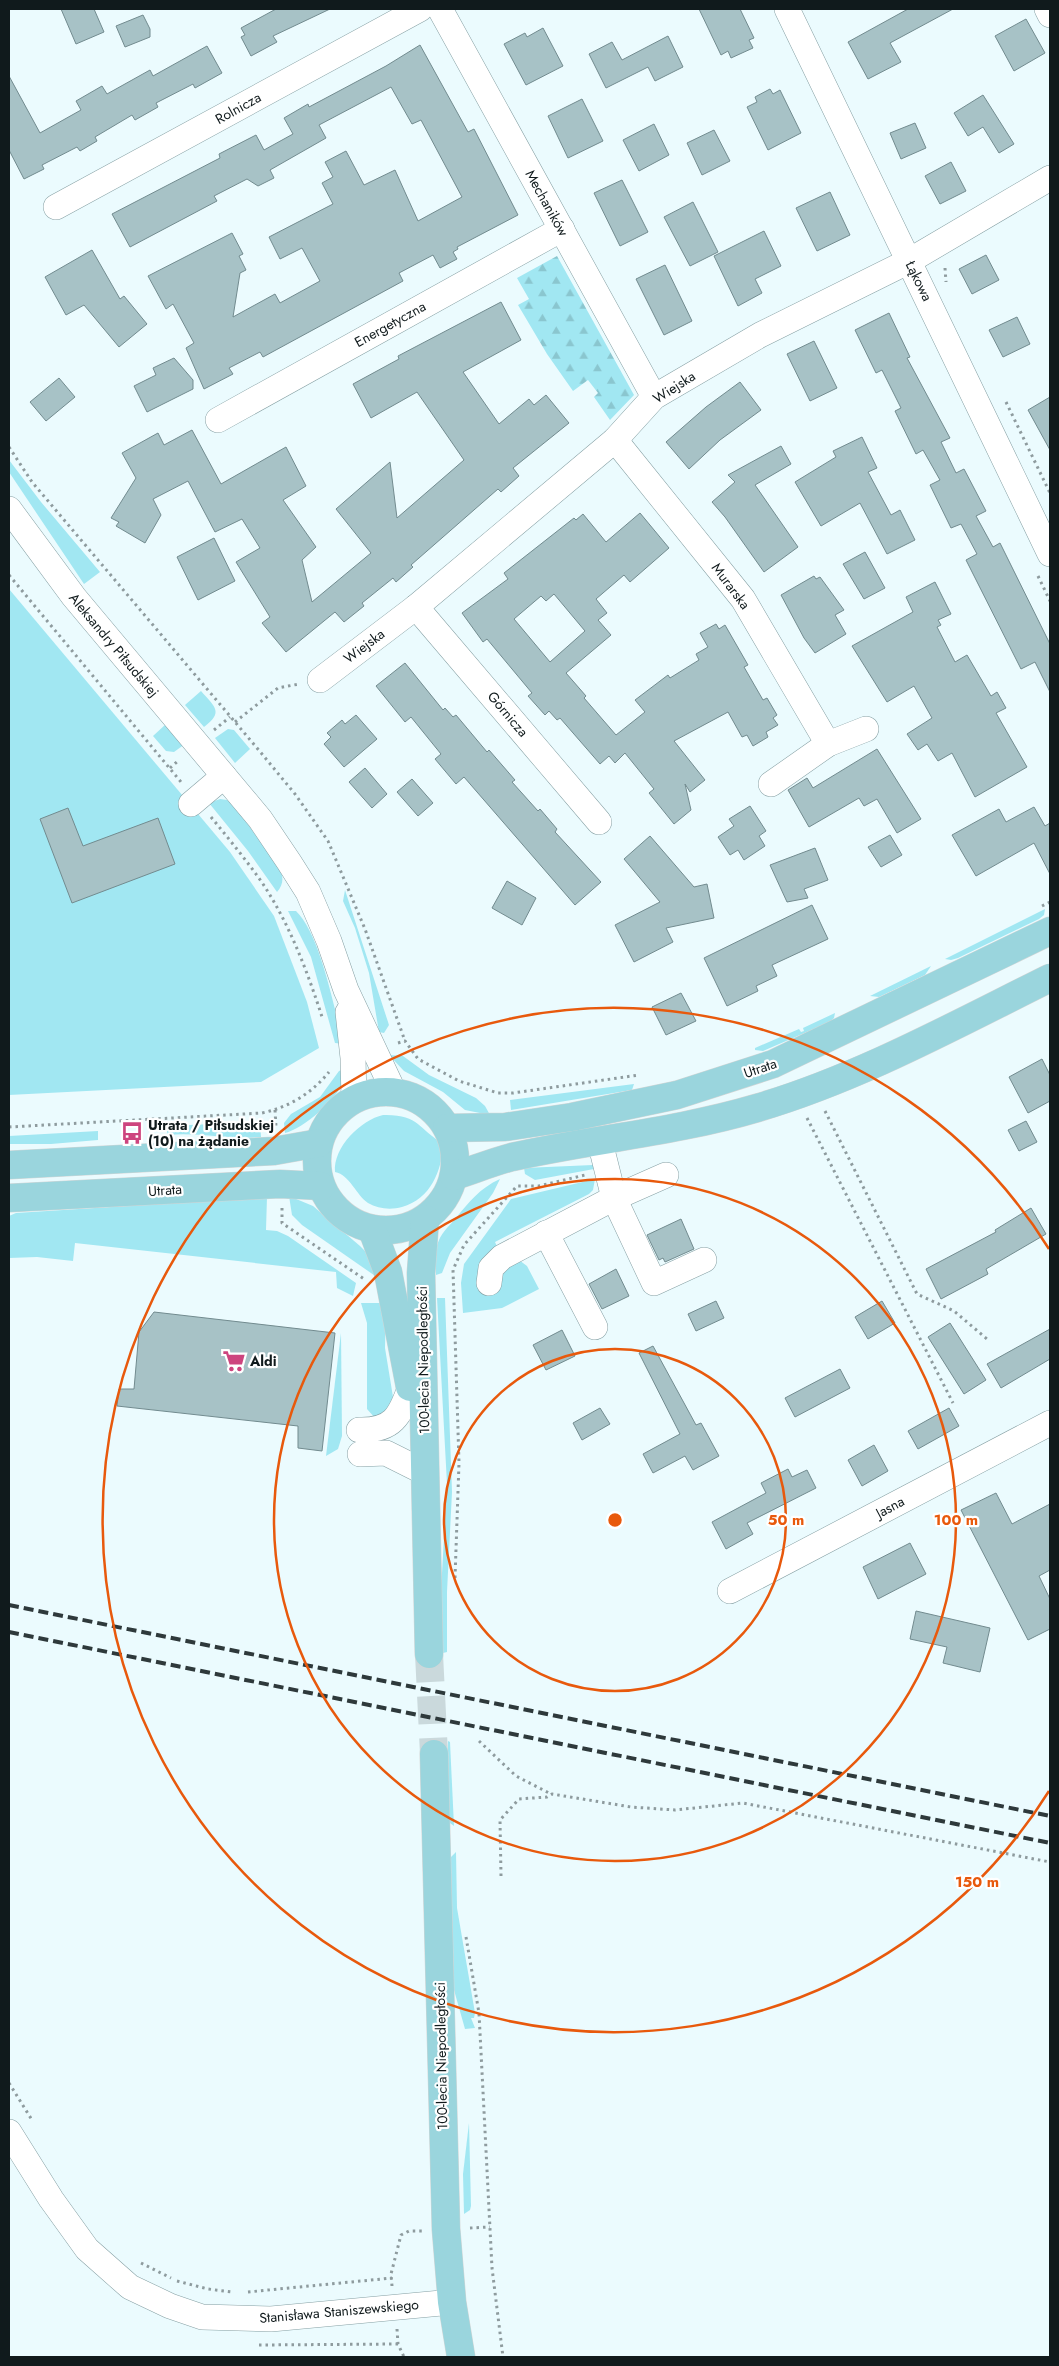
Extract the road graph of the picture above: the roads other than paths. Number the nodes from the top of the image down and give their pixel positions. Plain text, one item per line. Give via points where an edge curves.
1 (420, 9) edge
2 (440, 9) edge
3 (787, 9) edge
4 (1047, 9) edge
5 (1050, 15) edge
6 (1050, 178) edge
7 (56, 207) dead end
8 (562, 229) junction
9 (909, 260) junction
10 (654, 397) junction
11 (218, 420) dead end
12 (615, 440) junction
13 (9, 510) edge
14 (1050, 554) edge
15 (416, 607) junction
16 (320, 680) road end
17 (866, 729) dead end
18 (828, 744) junction
19 (224, 776) junction
20 (771, 784) dead end
21 (192, 804) dead end
22 (599, 822) dead end
23 (1050, 931) edge
24 (1050, 978) edge
25 (363, 1054) junction
26 (394, 1092) junction
27 (354, 1100) junction
28 (447, 1128) junction
29 (600, 1142) junction
30 (319, 1143) junction
31 (9, 1166) edge
32 (666, 1175) dead end
33 (454, 1176) junction
34 (321, 1186) junction
35 (9, 1198) edge
36 (614, 1198) junction
37 (425, 1218) junction
38 (372, 1229) junction
39 (546, 1233) junction
40 (704, 1260) dead end
41 (489, 1282) dead end
42 (595, 1328) dead end
43 (410, 1388) junction
44 (1050, 1423) edge
45 (420, 1470) junction
46 (425, 1502) junction
47 (730, 1591) dead end
48 (429, 1654) tunnel mouth
49 (434, 1754) tunnel mouth
50 (9, 2132) edge
51 (452, 2302) junction
52 (461, 2357) edge

1 - 7 street, Rolnicza
2 - 8 street, Mechaników
3 - 9 street, Łąkowa
4 - 5 street
6 - 9 street, Wiejska
8 - 10 street, Mechaników
8 - 11 street, Energetyczna
9 - 10 street, Wiejska via 760,335
9 - 14 street, Łąkowa
10 - 12 street, Wiejska
12 - 15 street, Wiejska
12 - 18 street, Murarska via 743,600
13 - 19 street, Aleksandry Piłsudskiej via 74,597
15 - 16 street, Wiejska
15 - 22 street, Górnicza
17 - 18 street
18 - 20 street
19 - 21 street
19 - 25 street, Aleksandry Piłsudskiej via 260,819 308,892 346,990
23 - 28 main road, Utrata via 765,1067 677,1095 572,1118 505,1127
24 - 29 main road via 873,1064 806,1091 710,1120
25 - 26 street, Aleksandry Piłsudskiej
25 - 27 street, Aleksandry Piłsudskiej
26 - 27 main road via 373,1093
26 - 28 main road via 415,1098 433,1110
27 - 30 main road via 338,1111
28 - 33 main road via 454,1143
29 - 33 main road via 511,1158
29 - 36 street
30 - 31 main road via 274,1151
30 - 34 main road
32 - 36 street
33 - 37 main road via 447,1196 434,1213
34 - 35 main road, Utrata via 280,1184
34 - 38 main road via 343,1216 359,1226
36 - 39 street
36 - 40 street via 654,1283
37 - 38 main road via 403,1229
37 - 46 main road, 100-lecia Niepodległości via 421,1273
38 - 43 main road, 100-lecia Niepodległości via 388,1272
39 - 41 street via 495,1263 488,1275
39 - 42 street
43 - 45 main road, 100-lecia Niepodległości
43 - 45 street via 401,1414 387,1426 372,1430 360,1442
44 - 47 street, Jasna
45 - 46 main road, 100-lecia Niepodległości
46 - 48 main road, 100-lecia Niepodległości
49 - 51 main road, 100-lecia Niepodległości via 446,2229
50 - 51 street, Stanisława Staniszewskiego via 87,2249 130,2287 170,2306 202,2317 270,2319
51 - 52 main road, 100-lecia Niepodległości

